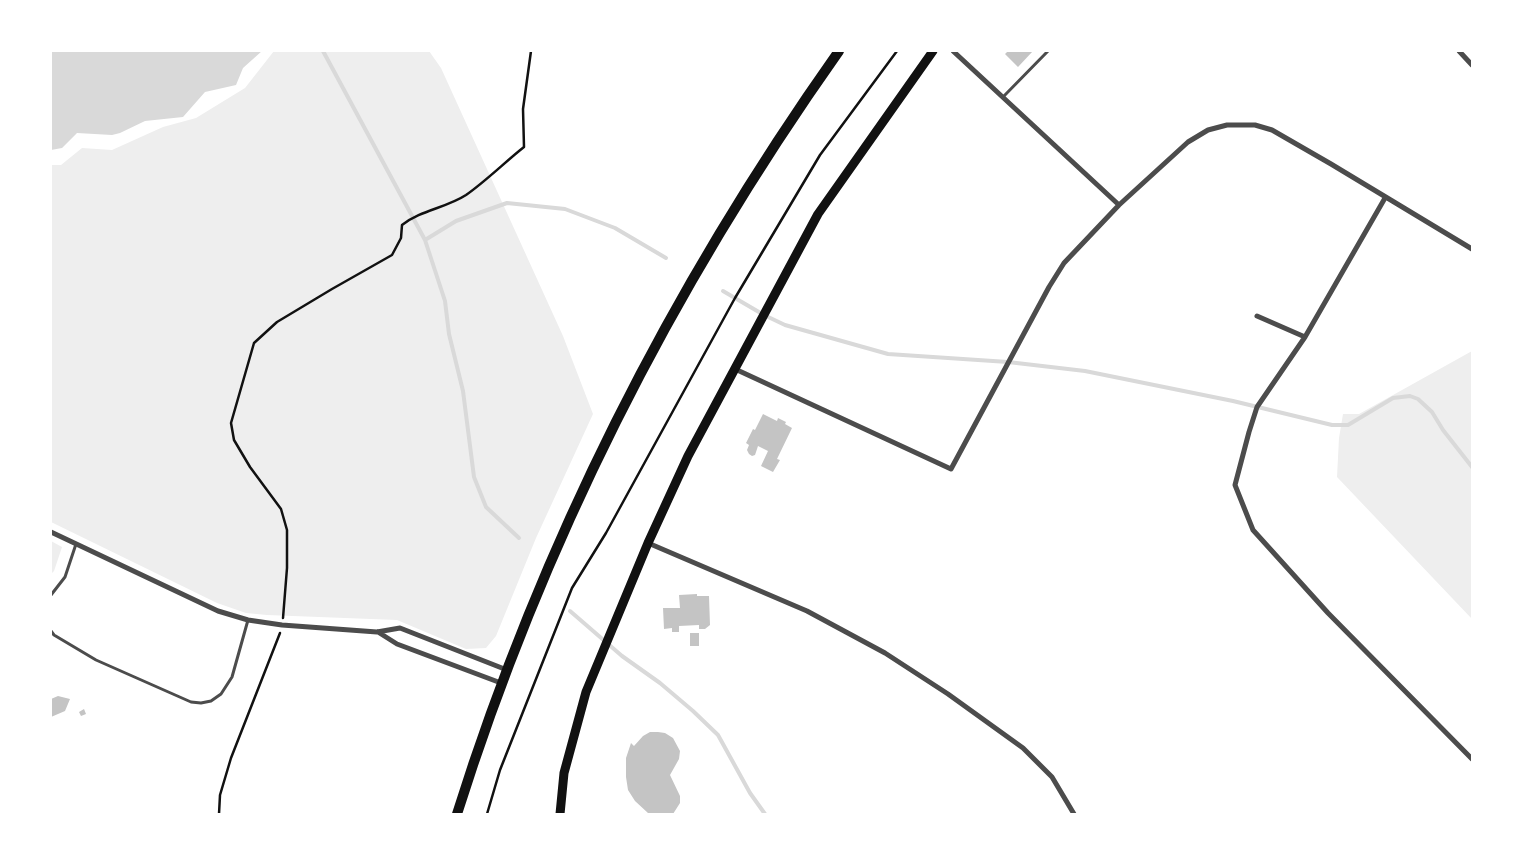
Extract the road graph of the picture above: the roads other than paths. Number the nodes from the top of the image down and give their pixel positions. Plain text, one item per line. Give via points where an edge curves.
1 (839, 51) edge
2 (933, 51) edge
3 (954, 51) edge
4 (1048, 51) edge
5 (1459, 51) edge
6 (1472, 65) edge
7 (1002, 97) junction
8 (1385, 198) junction
9 (1119, 205) junction
10 (1472, 249) edge
11 (1257, 316) dead end
12 (1305, 337) junction
13 (735, 368) junction
14 (51, 532) edge
15 (648, 543) junction
16 (76, 544) junction
17 (51, 595) edge
18 (248, 620) junction
19 (51, 631) edge
20 (377, 632) junction
21 (507, 670) junction
22 (501, 683) junction
23 (1472, 759) edge
24 (457, 814) edge
25 (560, 814) edge
26 (1074, 814) edge

1 - 21 highway via 733,211 662,334 567,525
2 - 13 main road via 818,214
3 - 7 street
4 - 7 lane
5 - 6 street
7 - 9 street
8 - 9 street via 1272,130 1244,124 1227,125 1197,136
8 - 10 street
8 - 12 street
9 - 13 street via 1064,263 951,469
11 - 12 street
12 - 23 street via 1257,407 1235,485 1253,530 1328,613
13 - 15 main road via 688,456
14 - 16 street
15 - 25 main road via 586,692 564,773
15 - 26 street via 807,611 885,653 1023,748 1052,777
16 - 17 lane via 65,577
16 - 18 street via 218,611
18 - 19 lane via 232,677 221,694 202,703 191,702 96,660
18 - 20 street
20 - 21 street via 400,628
20 - 22 street via 397,644
21 - 22 highway
22 - 24 highway

